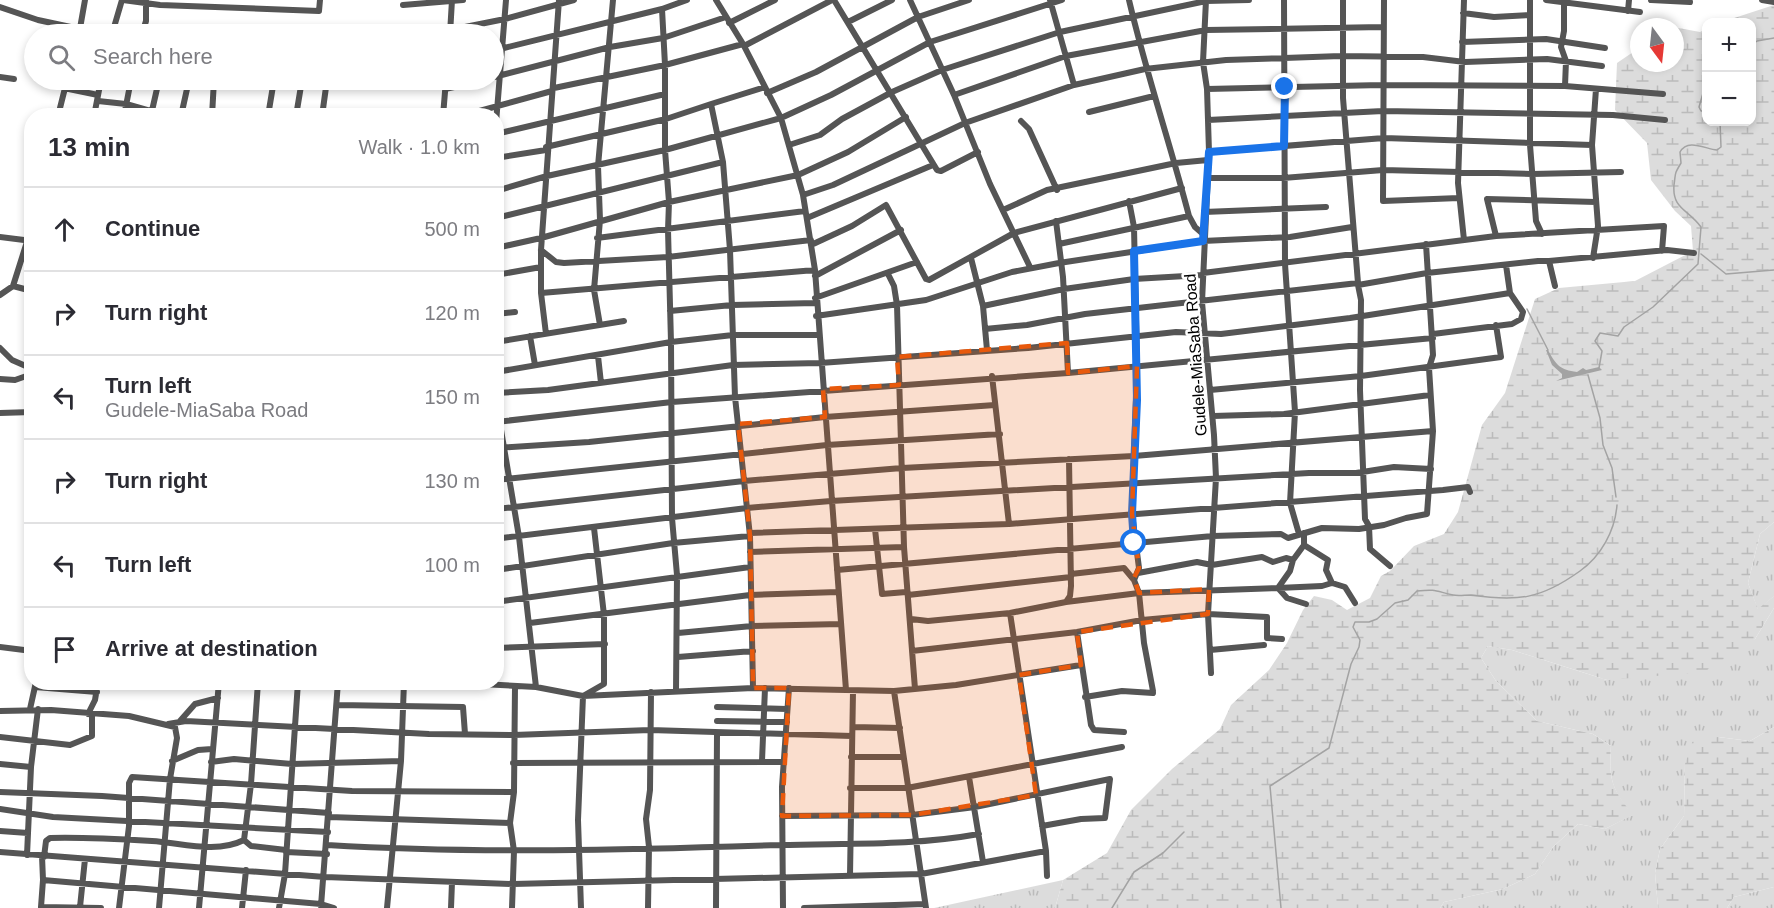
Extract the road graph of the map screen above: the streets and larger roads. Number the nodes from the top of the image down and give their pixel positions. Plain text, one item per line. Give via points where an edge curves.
1 (86, 0) edge
2 (123, 0) edge
3 (320, 0) edge
4 (463, 0) edge
5 (506, 0) edge
6 (574, 0) edge
7 (613, 0) edge
8 (687, 0) edge
9 (716, 0) edge
10 (775, 0) edge
11 (833, 0) edge
12 (892, 0) edge
13 (910, 0) edge
14 (969, 0) edge
15 (1062, 0) edge
16 (1129, 0) edge
17 (1249, 0) edge
18 (1284, 0) edge
19 (1343, 0) edge
20 (1384, 0) edge
21 (1464, 0) edge
22 (1530, 0) edge
23 (1546, 0) edge
24 (1629, 0) edge
25 (1651, 0) edge
26 (1762, 0) edge
27 (452, 1) edge
28 (1050, 1) edge
29 (1206, 1) edge
30 (146, 2) edge
31 (559, 2) edge
32 (1564, 2) edge
33 (1774, 2) edge
34 (203, 3) edge
35 (1690, 3) edge
36 (259, 4) edge
37 (404, 5) dead end
38 (0, 7) edge
39 (662, 9) junction
40 (1628, 11) junction
41 (1641, 12) dead end
42 (1463, 14) junction
43 (1132, 15) junction
44 (1530, 15) junction
45 (918, 17) junction
46 (505, 19) junction
47 (612, 20) junction
48 (728, 20) junction
49 (848, 21) junction
50 (52, 24) edge
51 (82, 24) edge
52 (115, 24) edge
53 (145, 24) edge
54 (451, 24) edge
55 (484, 24) edge
56 (1285, 27) junction
57 (1383, 27) junction
58 (1342, 28) junction
59 (1206, 30) junction
60 (1060, 32) junction
61 (504, 34) edge
62 (558, 34) junction
63 (663, 38) junction
64 (1531, 39) junction
65 (1562, 41) junction
66 (930, 42) junction
67 (1141, 42) junction
68 (1462, 42) junction
69 (743, 45) junction
70 (864, 45) junction
71 (610, 47) junction
72 (504, 48) edge
73 (1605, 48) dead end
74 (1066, 56) junction
75 (1341, 56) junction
76 (1286, 57) junction
77 (1382, 57) junction
78 (1531, 59) junction
79 (1461, 60) junction
80 (556, 61) junction
81 (1566, 61) junction
82 (1203, 62) junction
83 (665, 65) junction
84 (1602, 66) dead end
85 (1145, 69) junction
86 (879, 70) junction
87 (942, 70) junction
88 (504, 75) edge
89 (0, 77) edge
90 (606, 77) junction
91 (14, 79) dead end
92 (1074, 85) junction
93 (1382, 85) junction
94 (1462, 86) junction
95 (1565, 86) junction
96 (1285, 87) junction
97 (1342, 87) junction
98 (1531, 87) junction
99 (1207, 89) junction
100 (1596, 89) junction
101 (64, 90) edge
102 (71, 90) edge
103 (99, 90) edge
104 (129, 90) edge
105 (157, 90) edge
106 (187, 90) edge
107 (213, 90) edge
108 (272, 90) edge
109 (301, 90) edge
110 (326, 90) edge
111 (446, 90) edge
112 (497, 90) edge
113 (553, 90) junction
114 (766, 90) junction
115 (892, 92) junction
116 (665, 94) junction
117 (1663, 94) dead end
118 (954, 95) junction
119 (1154, 96) junction
120 (98, 98) junction
121 (126, 104) junction
122 (711, 104) junction
123 (498, 105) junction
124 (603, 107) junction
125 (60, 108) edge
126 (96, 108) edge
127 (125, 108) edge
128 (136, 108) edge
129 (153, 108) edge
130 (183, 108) edge
131 (212, 108) edge
132 (269, 108) edge
133 (298, 108) edge
134 (323, 108) edge
135 (444, 108) edge
136 (488, 108) edge
137 (498, 108) edge
138 (1383, 111) junction
139 (1089, 112) dead end
140 (1462, 112) junction
141 (1344, 115) junction
142 (1531, 115) junction
143 (1593, 116) junction
144 (906, 117) junction
145 (1284, 117) junction
146 (781, 118) junction
147 (666, 119) junction
148 (1208, 120) junction
149 (1665, 120) dead end
150 (549, 121) junction
151 (1021, 121) dead end
152 (965, 123) junction
153 (504, 132) edge
154 (601, 135) junction
155 (717, 136) junction
156 (1384, 138) junction
157 (1346, 141) junction
158 (1461, 143) junction
159 (922, 144) junction
160 (789, 145) junction
161 (1530, 145) junction
162 (1592, 145) junction
163 (1284, 146) junction
164 (546, 149) junction
165 (665, 150) junction
166 (978, 152) junction
167 (1209, 152) junction
168 (504, 157) edge
169 (1208, 160) junction
170 (723, 162) junction
171 (1176, 163) junction
172 (933, 165) junction
173 (598, 166) junction
174 (1383, 170) junction
175 (1459, 171) junction
176 (1621, 172) dead end
177 (1348, 173) junction
178 (1532, 174) junction
179 (1593, 174) junction
180 (668, 175) junction
181 (798, 175) junction
182 (547, 176) junction
183 (1208, 178) junction
184 (1283, 178) junction
185 (1182, 188) junction
186 (504, 189) edge
187 (1057, 190) junction
188 (724, 191) junction
189 (600, 192) junction
190 (804, 195) junction
191 (1459, 198) junction
192 (1535, 199) junction
193 (1129, 201) junction
194 (669, 202) junction
195 (1596, 202) junction
196 (545, 207) junction
197 (1326, 207) dead end
198 (1284, 209) junction
199 (1003, 210) junction
200 (1204, 212) junction
201 (806, 214) junction
202 (504, 216) edge
203 (1189, 216) junction
204 (600, 220) junction
205 (727, 221) junction
206 (1056, 221) junction
207 (1134, 226) junction
208 (1352, 227) junction
209 (668, 230) junction
210 (901, 230) junction
211 (1596, 230) junction
212 (1014, 233) junction
213 (1542, 234) junction
214 (1496, 236) junction
215 (0, 237) edge
216 (1284, 237) junction
217 (542, 238) junction
218 (597, 238) junction
219 (1203, 238) junction
220 (24, 240) edge
221 (1464, 240) junction
222 (811, 243) junction
223 (1059, 244) junction
224 (1426, 244) junction
225 (504, 246) edge
226 (541, 250) junction
227 (730, 250) junction
228 (1134, 251) junction
229 (1662, 251) junction
230 (1694, 253) dead end
231 (24, 255) edge
232 (1354, 256) junction
233 (668, 257) junction
234 (971, 258) junction
235 (1593, 258) junction
236 (595, 260) junction
237 (1550, 261) junction
238 (916, 262) junction
239 (1061, 263) junction
240 (1285, 264) junction
241 (1506, 265) junction
242 (541, 267) junction
243 (1030, 267) junction
244 (815, 273) junction
245 (1427, 273) junction
246 (504, 274) edge
247 (888, 274) junction
248 (1203, 274) junction
249 (730, 276) junction
250 (1134, 279) junction
251 (978, 282) junction
252 (669, 283) junction
253 (1358, 284) junction
254 (13, 286) junction
255 (1555, 286) dead end
256 (24, 289) edge
257 (1064, 289) junction
258 (594, 290) junction
259 (1286, 292) junction
260 (541, 293) junction
261 (1510, 293) junction
262 (0, 296) edge
263 (815, 300) junction
264 (1202, 302) junction
265 (1430, 304) junction
266 (732, 305) junction
267 (895, 306) junction
268 (982, 306) junction
269 (1134, 308) junction
270 (670, 311) junction
271 (515, 312) dead end
272 (504, 313) edge
273 (816, 316) junction
274 (1362, 316) junction
275 (1066, 319) junction
276 (624, 321) dead end
277 (1288, 324) junction
278 (600, 325) junction
279 (1497, 325) junction
280 (985, 329) junction
281 (546, 334) junction
282 (1204, 334) junction
283 (733, 335) junction
284 (818, 335) junction
285 (1136, 335) junction
286 (530, 336) junction
287 (1433, 336) junction
288 (504, 341) edge
289 (671, 342) junction
290 (1067, 344) junction
291 (1360, 345) junction
292 (0, 348) edge
293 (987, 350) junction
294 (1289, 352) junction
295 (598, 356) junction
296 (897, 357) junction
297 (1206, 361) junction
298 (820, 363) junction
299 (535, 365) junction
300 (733, 365) junction
301 (1137, 366) junction
302 (24, 367) edge
303 (1429, 368) junction
304 (504, 371) edge
305 (671, 371) junction
306 (1068, 373) junction
307 (24, 375) edge
308 (992, 376) dead end
309 (1361, 376) junction
310 (0, 379) edge
311 (1292, 381) junction
312 (601, 383) junction
313 (899, 385) junction
314 (823, 389) junction
315 (1210, 390) junction
316 (504, 392) edge
317 (1430, 395) junction
318 (735, 396) junction
319 (672, 402) junction
320 (995, 405) junction
321 (1360, 405) junction
322 (24, 412) edge
323 (1294, 412) junction
324 (0, 413) edge
325 (899, 413) junction
326 (1213, 416) junction
327 (825, 417) junction
328 (504, 421) edge
329 (738, 424) junction
330 (1433, 431) junction
331 (673, 432) junction
332 (1000, 434) junction
333 (1362, 438) junction
334 (901, 440) junction
335 (1294, 443) junction
336 (828, 445) junction
337 (504, 448) edge
338 (1214, 449) junction
339 (741, 454) junction
340 (1134, 456) junction
341 (1069, 459) junction
342 (504, 460) edge
343 (672, 460) junction
344 (1004, 462) junction
345 (902, 468) junction
346 (1431, 470) junction
347 (1364, 471) junction
348 (830, 474) junction
349 (1292, 475) junction
350 (510, 477) junction
351 (504, 478) edge
352 (1216, 478) junction
353 (744, 481) junction
354 (1132, 484) junction
355 (1071, 488) junction
356 (672, 489) junction
357 (1429, 491) junction
358 (1470, 492) dead end
359 (1007, 493) junction
360 (1364, 496) junction
361 (903, 497) junction
362 (831, 501) junction
363 (1290, 503) junction
364 (514, 507) junction
365 (504, 508) edge
366 (747, 508) junction
367 (1214, 508) junction
368 (1132, 514) junction
369 (672, 518) junction
370 (1069, 519) junction
371 (1009, 524) junction
372 (1369, 526) junction
373 (594, 528) junction
374 (904, 528) junction
375 (834, 529) junction
376 (875, 529) junction
377 (1301, 533) junction
378 (750, 534) junction
379 (1213, 536) junction
380 (519, 537) junction
381 (504, 538) edge
382 (674, 543) junction
383 (1134, 543) junction
384 (1304, 545) junction
385 (904, 547) junction
386 (877, 548) junction
387 (1069, 549) junction
388 (835, 551) junction
389 (750, 552) junction
390 (596, 555) junction
391 (1293, 560) junction
392 (906, 564) junction
393 (1212, 565) junction
394 (523, 566) junction
395 (1390, 566) dead end
396 (750, 567) junction
397 (879, 567) junction
398 (504, 569) edge
399 (837, 570) junction
400 (1138, 573) junction
401 (677, 575) junction
402 (1071, 576) junction
403 (1134, 580) junction
404 (1332, 583) junction
405 (600, 586) junction
406 (1278, 588) junction
407 (1209, 589) junction
408 (838, 592) junction
409 (1139, 593) junction
410 (750, 595) junction
411 (908, 595) junction
412 (526, 597) junction
413 (504, 601) edge
414 (1066, 602) junction
415 (1355, 603) dead end
416 (1306, 604) dead end
417 (677, 605) junction
418 (1010, 613) junction
419 (1208, 614) junction
420 (603, 615) junction
421 (911, 620) junction
422 (1142, 620) junction
423 (530, 623) junction
424 (841, 624) junction
425 (752, 626) junction
426 (1077, 632) junction
427 (678, 633) junction
428 (1015, 639) junction
429 (1282, 639) dead end
430 (605, 644) junction
431 (1264, 645) dead end
432 (0, 647) edge
433 (504, 648) edge
434 (532, 648) junction
435 (24, 650) edge
436 (1209, 650) junction
437 (753, 651) junction
438 (912, 651) junction
439 (678, 657) junction
440 (1081, 665) junction
441 (1211, 673) dead end
442 (1018, 675) junction
443 (504, 685) edge
444 (515, 686) junction
445 (536, 687) junction
446 (753, 688) junction
447 (765, 688) junction
448 (789, 688) junction
449 (915, 689) junction
450 (34, 690) edge
451 (79, 690) edge
452 (218, 690) edge
453 (257, 690) edge
454 (297, 690) edge
455 (338, 690) edge
456 (404, 690) edge
457 (676, 691) junction
458 (849, 691) junction
459 (894, 691) junction
460 (97, 692) joint
461 (651, 692) junction
462 (583, 696) junction
463 (1085, 697) junction
464 (218, 698) junction
465 (337, 705) junction
466 (403, 706) junction
467 (717, 707) dead end
468 (30, 709) junction
469 (38, 709) junction
470 (764, 709) junction
471 (788, 709) junction
472 (0, 711) edge
473 (90, 715) junction
474 (179, 721) junction
475 (717, 721) dead end
476 (764, 722) junction
477 (787, 722) junction
478 (168, 724) junction
479 (215, 724) junction
480 (255, 725) junction
481 (852, 727) junction
482 (295, 728) junction
483 (900, 728) junction
484 (336, 730) junction
485 (650, 730) junction
486 (402, 732) junction
487 (1124, 732) dead end
488 (465, 734) junction
489 (583, 734) junction
490 (717, 734) junction
491 (514, 735) junction
492 (763, 735) junction
493 (786, 735) junction
494 (852, 736) junction
495 (0, 737) edge
496 (34, 742) junction
497 (1122, 747) dead end
498 (212, 748) junction
499 (851, 757) junction
500 (903, 757) junction
501 (172, 760) junction
502 (253, 761) junction
503 (401, 761) junction
504 (650, 761) junction
505 (718, 761) junction
506 (762, 761) junction
507 (211, 762) junction
508 (784, 762) junction
509 (513, 763) junction
510 (581, 763) junction
511 (0, 764) edge
512 (292, 764) junction
513 (333, 764) junction
514 (1033, 764) junction
515 (31, 768) junction
516 (969, 777) junction
517 (170, 778) junction
518 (210, 781) junction
519 (251, 784) junction
520 (290, 786) junction
521 (850, 788) junction
522 (907, 788) junction
523 (332, 790) junction
524 (398, 790) junction
525 (0, 792) edge
526 (514, 792) junction
527 (30, 793) junction
528 (1036, 795) junction
529 (128, 798) junction
530 (169, 801) junction
531 (208, 803) junction
532 (249, 806) junction
533 (975, 807) junction
534 (288, 808) junction
535 (0, 809) edge
536 (28, 812) junction
537 (329, 815) junction
538 (851, 815) junction
539 (912, 815) junction
540 (782, 816) junction
541 (395, 819) junction
542 (129, 820) junction
543 (166, 822) junction
544 (510, 823) junction
545 (206, 825) junction
546 (1042, 826) junction
547 (247, 827) junction
548 (288, 829) junction
549 (0, 831) edge
550 (328, 832) junction
551 (27, 833) junction
552 (979, 834) junction
553 (126, 839) junction
554 (244, 840) junction
555 (165, 842) junction
556 (918, 843) junction
557 (327, 845) junction
558 (782, 845) junction
559 (851, 845) junction
560 (204, 846) junction
561 (649, 847) junction
562 (394, 848) junction
563 (717, 848) junction
564 (580, 849) junction
565 (286, 851) junction
566 (514, 851) junction
567 (1046, 851) junction
568 (0, 852) edge
569 (327, 854) junction
570 (27, 855) junction
571 (43, 857) junction
572 (85, 859) junction
573 (125, 860) junction
574 (983, 862) junction
575 (163, 864) junction
576 (204, 867) junction
577 (246, 870) junction
578 (285, 874) junction
579 (921, 874) junction
580 (784, 876) junction
581 (850, 876) junction
582 (1047, 876) dead end
583 (325, 877) junction
584 (715, 878) junction
585 (43, 880) junction
586 (648, 880) junction
587 (581, 881) junction
588 (82, 882) junction
589 (452, 882) junction
590 (513, 884) junction
591 (121, 886) junction
592 (161, 890) junction
593 (200, 893) junction
594 (242, 896) junction
595 (279, 904) edge
596 (321, 906) edge
597 (926, 906) edge
598 (80, 907) edge
599 (41, 908) edge
600 (101, 908) edge
601 (119, 908) edge
602 (159, 908) edge
603 (199, 908) edge
604 (242, 908) edge
605 (334, 908) edge
606 (387, 908) edge
607 (450, 908) edge
608 (512, 908) edge
609 (580, 908) edge
610 (648, 908) edge
611 (716, 908) edge
612 (783, 908) edge
613 (804, 908) edge

1 - 51 street
2 - 30 street
2 - 52 street
3 - 36 street via 319,10
4 - 27 street
5 - 46 street
6 - 31 street
7 - 47 street
8 - 39 street
9 - 48 street
10 - 48 street
11 - 49 street
11 - 69 street
12 - 49 street
13 - 45 street
14 - 45 street
15 - 28 street
16 - 43 street
17 - 29 street
18 - 56 street
19 - 58 street
20 - 57 street
21 - 42 street
22 - 44 street
23 - 32 street
24 - 40 street
25 - 35 street
26 - 33 street
27 - 37 street
27 - 54 street
28 - 60 street
28 - 66 street
29 - 43 street
29 - 59 street, Gudele-MiaSaba Road
30 - 34 street
30 - 53 street
31 - 46 street
31 - 62 street
32 - 40 street
32 - 65 street
34 - 36 street
38 - 50 street
39 - 47 street
39 - 63 street
40 - 41 street
42 - 44 street
42 - 68 street
43 - 60 street
43 - 67 street
44 - 64 street
45 - 66 street
45 - 70 street
46 - 55 street
46 - 61 street
47 - 62 street
47 - 71 street
48 - 63 street
48 - 69 street
49 - 70 street
56 - 58 street
56 - 59 street
56 - 76 street
57 - 58 street
57 - 77 street
58 - 75 street
59 - 67 street
59 - 82 street, Gudele-MiaSaba Road
60 - 74 street
60 - 87 street
62 - 72 street
62 - 80 street
63 - 71 street
63 - 83 street
64 - 65 street
64 - 68 street
64 - 78 street
65 - 73 street
65 - 81 street
66 - 86 street
66 - 87 street
67 - 74 street
67 - 85 street
68 - 79 street
69 - 83 street
69 - 114 street
70 - 86 street
70 - 114 street via 816,72
71 - 80 street
71 - 90 street
74 - 92 street
74 - 118 street
75 - 76 street
75 - 77 street
75 - 97 street
76 - 82 street
76 - 96 street
77 - 79 street
77 - 93 street
78 - 79 street
78 - 81 street
78 - 98 street
79 - 94 street
80 - 88 street
80 - 113 street
81 - 84 street
81 - 95 street
82 - 85 street
82 - 99 street, Gudele-MiaSaba Road
83 - 90 street
83 - 116 street
85 - 92 street
85 - 119 street
86 - 115 street
86 - 146 street
87 - 115 street
87 - 118 street
89 - 91 street
90 - 113 street
90 - 124 street
92 - 152 street
93 - 94 street
93 - 97 street
93 - 138 street
94 - 98 street
94 - 140 street
95 - 98 street
95 - 100 street
96 - 97 street
96 - 99 street
96 - 145 street
97 - 141 street
98 - 142 street
99 - 148 street, Gudele-MiaSaba Road
100 - 117 street
100 - 143 street
101 - 125 street
102 - 120 street
103 - 120 street
104 - 121 street
105 - 129 street
106 - 130 street
107 - 131 street
108 - 132 street
109 - 133 street
110 - 134 street
111 - 135 street
112 - 123 street
113 - 123 street
113 - 150 street
114 - 122 street
114 - 146 street
115 - 144 street
115 - 160 street via 824,133
116 - 124 street
116 - 147 street
118 - 152 street
119 - 139 street
119 - 171 street
120 - 121 street
120 - 126 street
121 - 127 street
121 - 128 street
122 - 147 street
122 - 155 street
123 - 136 street
123 - 137 street
124 - 150 street
124 - 154 street
138 - 140 street
138 - 141 street
138 - 156 street
140 - 142 street
140 - 158 street
141 - 145 street
141 - 157 street
142 - 143 street
142 - 161 street
143 - 149 street
143 - 162 street
144 - 159 street
144 - 181 street via 848,152
145 - 148 street
145 - 163 street
146 - 155 street
146 - 160 street
147 - 154 street
147 - 165 street
148 - 167 street, Gudele-MiaSaba Road
150 - 153 street
150 - 164 street
151 - 187 street via 1029,129
152 - 159 street
152 - 166 street
154 - 164 street
154 - 173 street
155 - 165 street
155 - 170 street
156 - 157 street
156 - 158 street
156 - 174 street
157 - 163 street
157 - 177 street
158 - 161 street
158 - 175 street
159 - 172 street
159 - 190 street
160 - 181 street
161 - 162 street
161 - 178 street
162 - 179 street
163 - 167 street
163 - 184 street
164 - 168 street
164 - 182 street
165 - 173 street
165 - 180 street
166 - 172 street via 941,171
166 - 199 street
167 - 169 street, Gudele-MiaSaba Road
169 - 171 street
169 - 183 street, Gudele-MiaSaba Road
170 - 180 street
170 - 188 street
171 - 185 street
171 - 187 street
172 - 201 street
173 - 182 street
173 - 189 street
174 - 175 street
174 - 177 street
174 - 191 street via 1383,201
175 - 178 street
175 - 191 street
176 - 179 street
177 - 184 street
177 - 208 street
178 - 179 street
178 - 192 street
179 - 195 street
180 - 189 street
180 - 194 street
181 - 188 street
181 - 190 street
182 - 186 street
182 - 196 street
183 - 184 street
183 - 200 street, Gudele-MiaSaba Road
184 - 198 street
185 - 193 street
185 - 203 street
187 - 199 street via 1047,190
188 - 194 street
188 - 205 street
189 - 196 street
189 - 204 street
190 - 201 street
191 - 221 street
192 - 195 street
192 - 213 street via 1536,221
192 - 214 street via 1487,199
193 - 206 street
193 - 207 street
194 - 204 street
194 - 209 street
195 - 211 street
196 - 202 street
196 - 217 street
197 - 198 street
198 - 200 street
198 - 216 street
199 - 212 street
200 - 219 street, Gudele-MiaSaba Road
201 - 205 street
201 - 222 street
203 - 207 street
203 - 219 street
204 - 217 street
204 - 218 street
205 - 209 street
205 - 227 street
206 - 212 street
206 - 223 street
207 - 223 street
207 - 228 street
208 - 216 street
208 - 232 street
209 - 218 street
209 - 233 street
210 - 222 street via 886,205 852,226
210 - 238 street
210 - 244 street
211 - 213 street
211 - 229 street via 1664,226
211 - 235 street
212 - 234 street
212 - 243 street
213 - 214 street
214 - 221 street
215 - 220 street
216 - 219 street
216 - 240 street
217 - 225 street
217 - 226 street
218 - 236 street
219 - 228 street
219 - 248 street, Gudele-MiaSaba Road
221 - 224 street
222 - 227 street
222 - 244 street
223 - 239 street
224 - 232 street
224 - 245 street
226 - 236 street via 556,262
226 - 242 street
227 - 233 street
227 - 249 street
228 - 239 street
228 - 250 street
229 - 230 street
229 - 235 street
231 - 254 street
232 - 240 street
232 - 253 street
233 - 236 street
233 - 252 street
234 - 238 street via 929,280
234 - 251 street
235 - 237 street
236 - 258 street
237 - 241 street
237 - 255 street
238 - 247 street
239 - 243 street
239 - 257 street
240 - 248 street
240 - 259 street
241 - 245 street
241 - 261 street
242 - 246 street
242 - 260 street
243 - 251 street
244 - 249 street
244 - 263 street
245 - 253 street
245 - 265 street
247 - 263 street
247 - 267 street via 894,286
248 - 250 street
248 - 264 street, Gudele-MiaSaba Road
249 - 252 street
249 - 266 street
250 - 257 street
250 - 269 street
251 - 267 street
251 - 268 street
252 - 258 street
252 - 270 street
253 - 259 street
253 - 274 street
254 - 256 street
254 - 262 street
257 - 268 street
257 - 275 street
258 - 260 street
258 - 278 street
259 - 264 street
259 - 277 street
260 - 281 street
261 - 265 street
261 - 279 street via 1523,312 1522,317 1512,324
263 - 266 street
263 - 273 street
264 - 269 street
264 - 282 street, Gudele-MiaSaba Road
265 - 274 street
265 - 287 street
266 - 270 street
266 - 283 street
267 - 273 street
267 - 296 street
268 - 280 street
269 - 275 street
269 - 285 street
270 - 289 street
271 - 272 street
273 - 284 street
274 - 277 street
274 - 291 street
275 - 280 street
275 - 290 street
276 - 278 street
277 - 282 street
277 - 294 street
278 - 281 street
279 - 287 street
279 - 303 street via 1501,357
280 - 293 street
281 - 286 street
282 - 285 street
282 - 297 street, Gudele-MiaSaba Road
283 - 284 street
283 - 289 street
283 - 300 street
284 - 298 street
285 - 290 street
285 - 301 street
286 - 288 street
286 - 299 street
287 - 291 street
287 - 303 street
289 - 295 street
289 - 305 street
290 - 293 street
290 - 306 street
291 - 294 street
291 - 309 street
292 - 302 street
293 - 296 street
294 - 297 street
294 - 311 street
295 - 299 street
295 - 312 street
296 - 298 street
296 - 313 street
297 - 301 street
297 - 315 street, Gudele-MiaSaba Road
298 - 300 street
298 - 314 street
299 - 304 street
300 - 305 street
300 - 318 street
301 - 306 street
301 - 340 street
303 - 309 street
303 - 317 street
305 - 312 street
305 - 319 street
306 - 313 street
307 - 310 street via 15,380
308 - 320 street
309 - 311 street
309 - 321 street
311 - 315 street
311 - 323 street
312 - 316 street
313 - 314 street
313 - 325 street
314 - 318 street
314 - 327 street
315 - 326 street, Gudele-MiaSaba Road
317 - 321 street
317 - 330 street
318 - 319 street
318 - 329 street
319 - 328 street
319 - 331 street
320 - 325 street
320 - 332 street
321 - 323 street
321 - 333 street
322 - 324 street
323 - 326 street
323 - 335 street
325 - 327 street
325 - 334 street
326 - 338 street, Gudele-MiaSaba Road
327 - 329 street
327 - 336 street
329 - 331 street
329 - 339 street
330 - 333 street
330 - 346 street
331 - 337 street
331 - 343 street
332 - 334 street
332 - 344 street
333 - 335 street
333 - 347 street
334 - 336 street
334 - 345 street
335 - 338 street
335 - 349 street
336 - 339 street
336 - 348 street
338 - 340 street
338 - 352 street, Gudele-MiaSaba Road
339 - 343 street
339 - 353 street
340 - 341 street
340 - 354 street
341 - 344 street
341 - 355 street
342 - 350 street
343 - 350 street
343 - 356 street
344 - 345 street
344 - 359 street
345 - 348 street
345 - 361 street
346 - 347 street via 1394,467
346 - 357 street
347 - 349 street
347 - 360 street
348 - 353 street
348 - 362 street
349 - 352 street
349 - 363 street
350 - 351 street
350 - 364 street
352 - 354 street
352 - 367 street, Gudele-MiaSaba Road
353 - 356 street
353 - 366 street
354 - 355 street
354 - 368 street
355 - 359 street
355 - 370 street
356 - 364 street
356 - 369 street
357 - 358 street via 1463,486
357 - 360 street
357 - 372 street via 1427,514
359 - 361 street
359 - 371 street
360 - 363 street
360 - 372 street
361 - 362 street
361 - 374 street
362 - 366 street
362 - 375 street
363 - 367 street
363 - 377 street
364 - 365 street
364 - 380 street
366 - 369 street
366 - 378 street
367 - 368 street
367 - 379 street, Gudele-MiaSaba Road
368 - 370 street
368 - 383 street
369 - 373 street
369 - 382 street
370 - 371 street
370 - 387 street
371 - 374 street
372 - 377 street
372 - 395 street via 1370,549
373 - 380 street
373 - 390 street
374 - 376 street
374 - 385 street
375 - 376 street
375 - 378 street
375 - 388 street
376 - 386 street
377 - 379 street via 1288,538 1262,533
377 - 384 street
378 - 382 street
378 - 389 street
379 - 383 street
379 - 393 street, Gudele-MiaSaba Road
380 - 381 street
380 - 394 street
382 - 390 street
382 - 401 street
383 - 387 street
383 - 400 street
384 - 391 street
384 - 404 street via 1328,560 1326,570
385 - 386 street
385 - 392 street
386 - 388 street
386 - 397 street
387 - 392 street
387 - 402 street
388 - 389 street
388 - 399 street
389 - 396 street
390 - 394 street
390 - 405 street
391 - 393 street via 1273,562 1262,558
391 - 406 street via 1289,574
392 - 397 street
392 - 411 street
393 - 400 street via 1197,562
393 - 407 street, Gudele-MiaSaba Road
394 - 398 street
394 - 412 street
396 - 401 street
396 - 410 street
397 - 399 street
397 - 411 street via 882,594
399 - 408 street
400 - 403 street
401 - 405 street
401 - 417 street
402 - 403 street via 1124,568
402 - 411 street
402 - 414 street
403 - 409 street
404 - 406 street
404 - 415 street via 1345,586
405 - 412 street
405 - 420 street
406 - 407 street
406 - 416 street via 1287,598
407 - 409 street
407 - 419 street, Gudele-MiaSaba Road
408 - 410 street
408 - 424 street
409 - 414 street
409 - 422 street
410 - 417 street
410 - 425 street
411 - 421 street
412 - 413 street
412 - 423 street
414 - 418 street
417 - 420 street
417 - 427 street
418 - 421 street
418 - 428 street
419 - 422 street
419 - 429 street via 1266,617 1267,638
419 - 436 street, Gudele-MiaSaba Road
420 - 423 street
420 - 430 street
421 - 438 street
422 - 426 street
422 - 463 street via 1153,692 1122,691
423 - 434 street
424 - 425 street
424 - 458 street
425 - 427 street
425 - 437 street
426 - 428 street
426 - 440 street
427 - 439 street
428 - 438 street
428 - 442 street
430 - 434 street
430 - 462 street via 604,684
431 - 436 street
432 - 435 street
433 - 434 street
434 - 445 street
436 - 441 street, Gudele-MiaSaba Road
437 - 439 street
437 - 446 street
438 - 449 street
439 - 457 street
440 - 442 street
440 - 463 street
442 - 449 street
442 - 514 street
443 - 444 street
444 - 445 street
444 - 491 street
445 - 462 street
446 - 447 street
446 - 457 street
447 - 448 street
447 - 470 street
448 - 458 street
448 - 471 street
449 - 459 street
450 - 468 street
451 - 460 street
452 - 464 street
453 - 480 street
454 - 482 street
455 - 465 street
456 - 466 street
457 - 461 street
458 - 459 street
458 - 481 street
459 - 483 street
460 - 473 street
461 - 462 street
461 - 485 street
462 - 489 street
463 - 487 street via 1094,730
464 - 474 street via 195,704
464 - 479 street
465 - 466 street
465 - 484 street
466 - 486 street
466 - 488 street via 463,707
467 - 470 street
468 - 469 street
468 - 472 street
469 - 473 street
469 - 496 street
470 - 471 street
470 - 476 street
471 - 477 street
473 - 478 street via 142,717
473 - 496 street via 93,734 79,743
474 - 478 street
474 - 479 street
475 - 476 street
476 - 477 street
476 - 492 street
477 - 493 street
478 - 501 street via 175,727 177,738
479 - 480 street
479 - 498 street
480 - 482 street
480 - 502 street
481 - 483 street
481 - 494 street
482 - 484 street
482 - 512 street
483 - 500 street
484 - 486 street
484 - 513 street
485 - 489 street
485 - 490 street
485 - 504 street
486 - 488 street
486 - 503 street
488 - 491 street
489 - 491 street
489 - 510 street
490 - 492 street
490 - 505 street
491 - 509 street
492 - 493 street
492 - 506 street
493 - 494 street
493 - 508 street
494 - 499 street
495 - 496 street
496 - 515 street
497 - 514 street
498 - 501 street
498 - 507 street
499 - 500 street
499 - 521 street
500 - 522 street
501 - 517 street
502 - 507 street
502 - 512 street
502 - 519 street
503 - 513 street
503 - 524 street
504 - 505 street
504 - 510 street
504 - 561 street via 646,819
505 - 506 street
505 - 563 street
506 - 508 street
507 - 518 street
508 - 540 street
509 - 510 street
509 - 526 street
510 - 564 street
511 - 515 street
512 - 513 street
512 - 520 street
513 - 523 street
514 - 516 street
514 - 528 street
515 - 527 street
516 - 522 street
516 - 533 street
517 - 518 street
517 - 529 street via 132,777
517 - 530 street
518 - 519 street
518 - 531 street
519 - 520 street
519 - 532 street
520 - 523 street
520 - 534 street
521 - 522 street
521 - 538 street
522 - 539 street
523 - 524 street
523 - 537 street
524 - 526 street
524 - 541 street
525 - 527 street
526 - 544 street
527 - 529 street
527 - 536 street
528 - 533 street
528 - 546 street
528 - 546 street via 1110,780 1105,818
529 - 530 street
529 - 542 street
530 - 531 street
530 - 543 street
531 - 532 street
531 - 545 street
532 - 534 street
532 - 547 street
533 - 539 street
533 - 552 street
534 - 537 street
534 - 548 street
535 - 536 street
536 - 542 street via 53,817
536 - 551 street
537 - 541 street
537 - 550 street
538 - 539 street
538 - 540 street
538 - 559 street
539 - 556 street
540 - 558 street
541 - 544 street
541 - 562 street
542 - 543 street
542 - 553 street
543 - 545 street
543 - 555 street
544 - 566 street
545 - 547 street
545 - 560 street
546 - 567 street
547 - 548 street
547 - 554 street
548 - 550 street
548 - 565 street
549 - 551 street
550 - 557 street
551 - 570 street
552 - 556 street
552 - 574 street
553 - 555 street
553 - 571 street via 50,838
553 - 573 street
554 - 560 street via 231,845
554 - 565 street via 254,847
555 - 560 street
555 - 575 street
556 - 559 street
556 - 579 street
557 - 562 street
557 - 569 street
558 - 559 street
558 - 563 street
558 - 580 street
559 - 581 street
560 - 576 street
561 - 563 street
561 - 564 street
561 - 586 street
562 - 566 street
562 - 606 street
563 - 584 street
564 - 566 street
564 - 587 street
565 - 569 street
565 - 578 street
566 - 590 street
567 - 574 street
567 - 582 street
568 - 570 street
569 - 583 street
570 - 571 street
571 - 572 street
571 - 585 street
572 - 573 street
572 - 588 street
573 - 575 street
573 - 591 street
574 - 579 street
575 - 576 street
575 - 592 street
576 - 577 street
576 - 593 street
577 - 578 street
577 - 594 street
578 - 583 street
578 - 595 street
579 - 581 street
579 - 597 street
580 - 581 street
580 - 584 street
580 - 612 street
583 - 589 street
583 - 596 street
584 - 586 street
584 - 611 street
585 - 588 street
585 - 599 street
586 - 587 street
586 - 610 street
587 - 590 street
587 - 609 street
588 - 591 street
588 - 598 street
589 - 590 street
589 - 607 street
590 - 608 street
591 - 592 street
591 - 601 street
592 - 593 street
592 - 602 street
593 - 594 street
593 - 603 street
594 - 595 street
594 - 604 street
595 - 596 street
596 - 605 street
597 - 613 street
598 - 599 street
598 - 600 street

